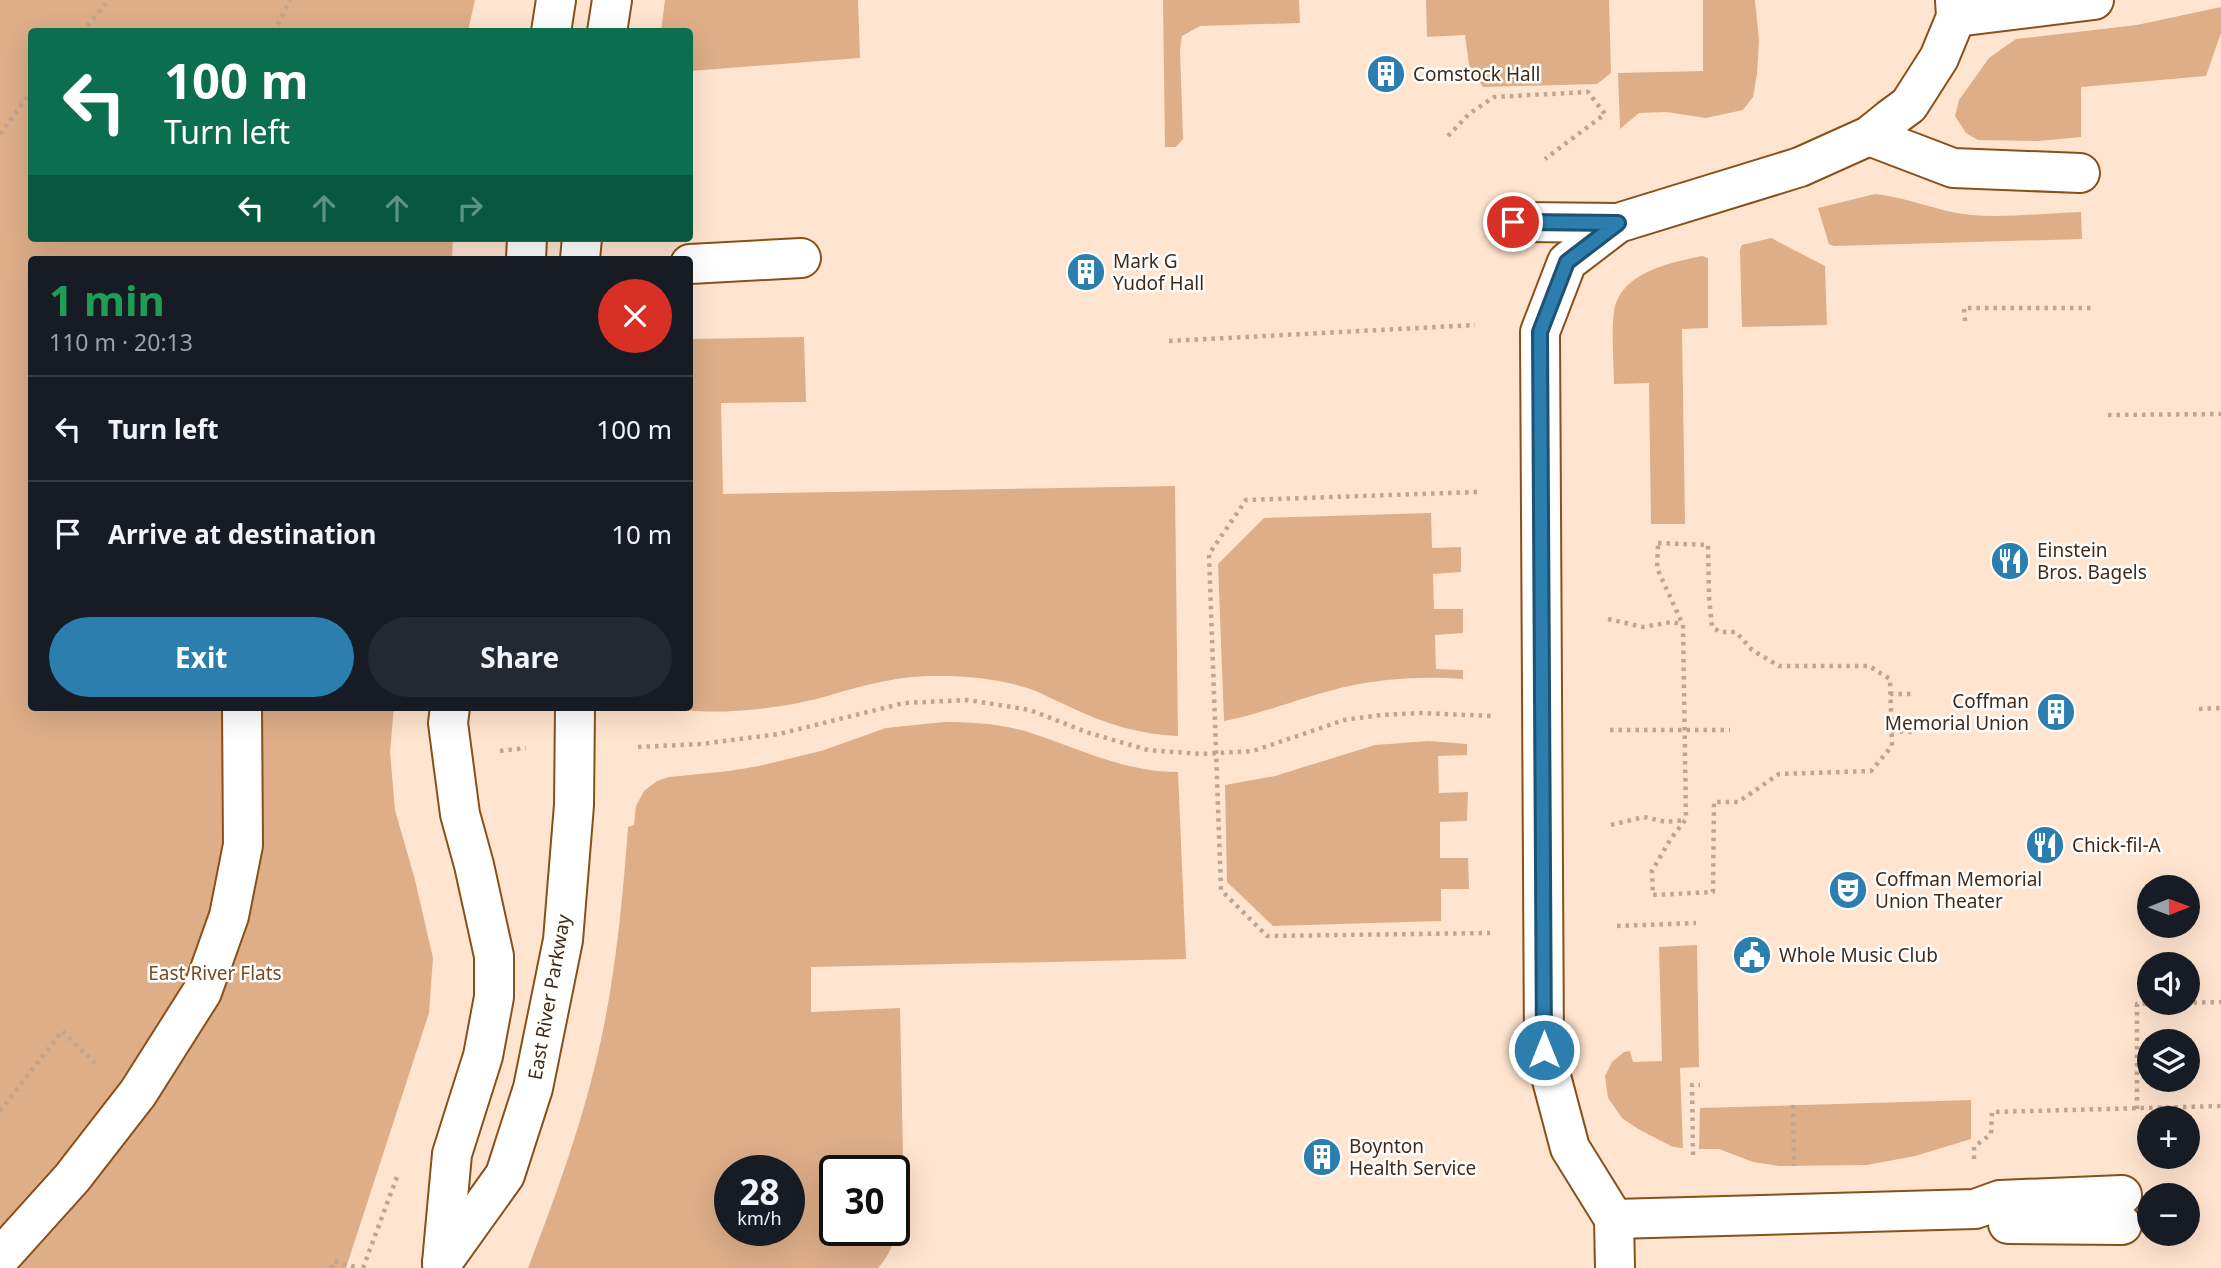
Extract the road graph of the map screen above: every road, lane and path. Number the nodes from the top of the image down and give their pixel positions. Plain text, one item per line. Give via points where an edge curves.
1 (109, 0) edge
2 (290, 0) edge
3 (556, 0) edge
4 (612, 0) edge
5 (2094, 0) edge
6 (1955, 8) edge
7 (85, 28) edge
8 (276, 28) edge
9 (552, 28) edge
10 (608, 28) edge
11 (28, 96) edge
12 (0, 134) edge
13 (1448, 136) dead end
14 (1869, 136) junction
15 (1545, 159) dead end
16 (2080, 173) dead end
17 (1513, 222) dead end
18 (1618, 223) junction
19 (801, 258) dead end
20 (693, 264) edge
21 (2095, 308) dead end
22 (1965, 321) dead end
23 (1475, 325) dead end
24 (1169, 341) dead end
25 (2221, 414) edge
26 (2108, 415) dead end
27 (1478, 492) dead end
28 (1608, 620) dead end
29 (1683, 625) junction
30 (1890, 694) junction
31 (1912, 694) dead end
32 (2221, 708) edge
33 (2199, 709) dead end
34 (242, 711) edge
35 (450, 711) edge
36 (575, 711) edge
37 (1542, 720) junction
38 (1610, 730) dead end
39 (1684, 730) junction
40 (1730, 730) dead end
41 (1891, 731) junction
42 (1912, 732) dead end
43 (638, 747) dead end
44 (528, 748) dead end
45 (488, 752) dead end
46 (1215, 753) junction
47 (1686, 820) junction
48 (1611, 825) dead end
49 (1696, 923) dead end
50 (1617, 926) dead end
51 (1490, 933) dead end
52 (2221, 1002) edge
53 (106, 1056) dead end
54 (1700, 1085) dead end
55 (1793, 1105) dead end
56 (2137, 1106) edge
57 (2221, 1106) edge
58 (2200, 1107) edge
59 (2137, 1109) edge
60 (0, 1111) edge
61 (1991, 1134) dead end
62 (1693, 1156) dead end
63 (1794, 1160) dead end
64 (400, 1170) dead end
65 (2122, 1210) dead end
66 (1614, 1219) junction
67 (0, 1258) edge
68 (441, 1266) edge
69 (331, 1268) edge
70 (361, 1268) edge
71 (1615, 1268) edge

1 - 7 path
2 - 8 path
3 - 9 street
4 - 10 street
5 - 6 street
6 - 14 street via 1939,58 1909,104
11 - 12 path
13 - 15 path via 1494,97 1588,92 1605,114
14 - 16 street via 1953,169
14 - 18 street via 1800,167
17 - 18 street
18 - 37 street via 1567,262 1540,332
19 - 20 street
21 - 22 path via 1964,308
23 - 24 path
25 - 26 path
27 - 46 path via 1246,500 1209,554
28 - 29 path via 1643,627 1672,622
29 - 30 path via 1657,568 1658,543 1708,545 1712,627 1736,632 1752,650 1779,666 1869,666 1890,679
29 - 39 path
30 - 31 path
30 - 41 path
32 - 33 path
34 - 67 street via 243,845 229,916 202,992 138,1093 72,1178
35 - 68 street, East River Parkway via 460,814 494,956 494,998 483,1056 452,1154
36 - 68 street, East River Parkway via 574,805 563,940 533,1088 505,1175
37 - 46 path via 1381,715 1344,720 1253,751
37 - 66 street via 1544,1050 1570,1148
38 - 39 path
39 - 40 path
39 - 47 path
41 - 42 path
41 - 47 path via 1892,746 1871,771 1779,774 1738,802 1714,802 1713,892 1653,895 1651,871
43 - 46 path via 779,734 904,703 968,700 1030,710 1148,750
44 - 45 path
46 - 51 path via 1221,890 1267,936
47 - 48 path via 1644,817
49 - 50 path
52 - 56 path via 2137,1004
53 - 60 path via 97,1067 62,1031
54 - 62 path via 1692,1085
55 - 63 path
57 - 58 path
59 - 61 path via 1992,1112
64 - 70 path
65 - 66 street via 2000,1200 1975,1209
66 - 71 street
69 - 70 path via 334,1261

